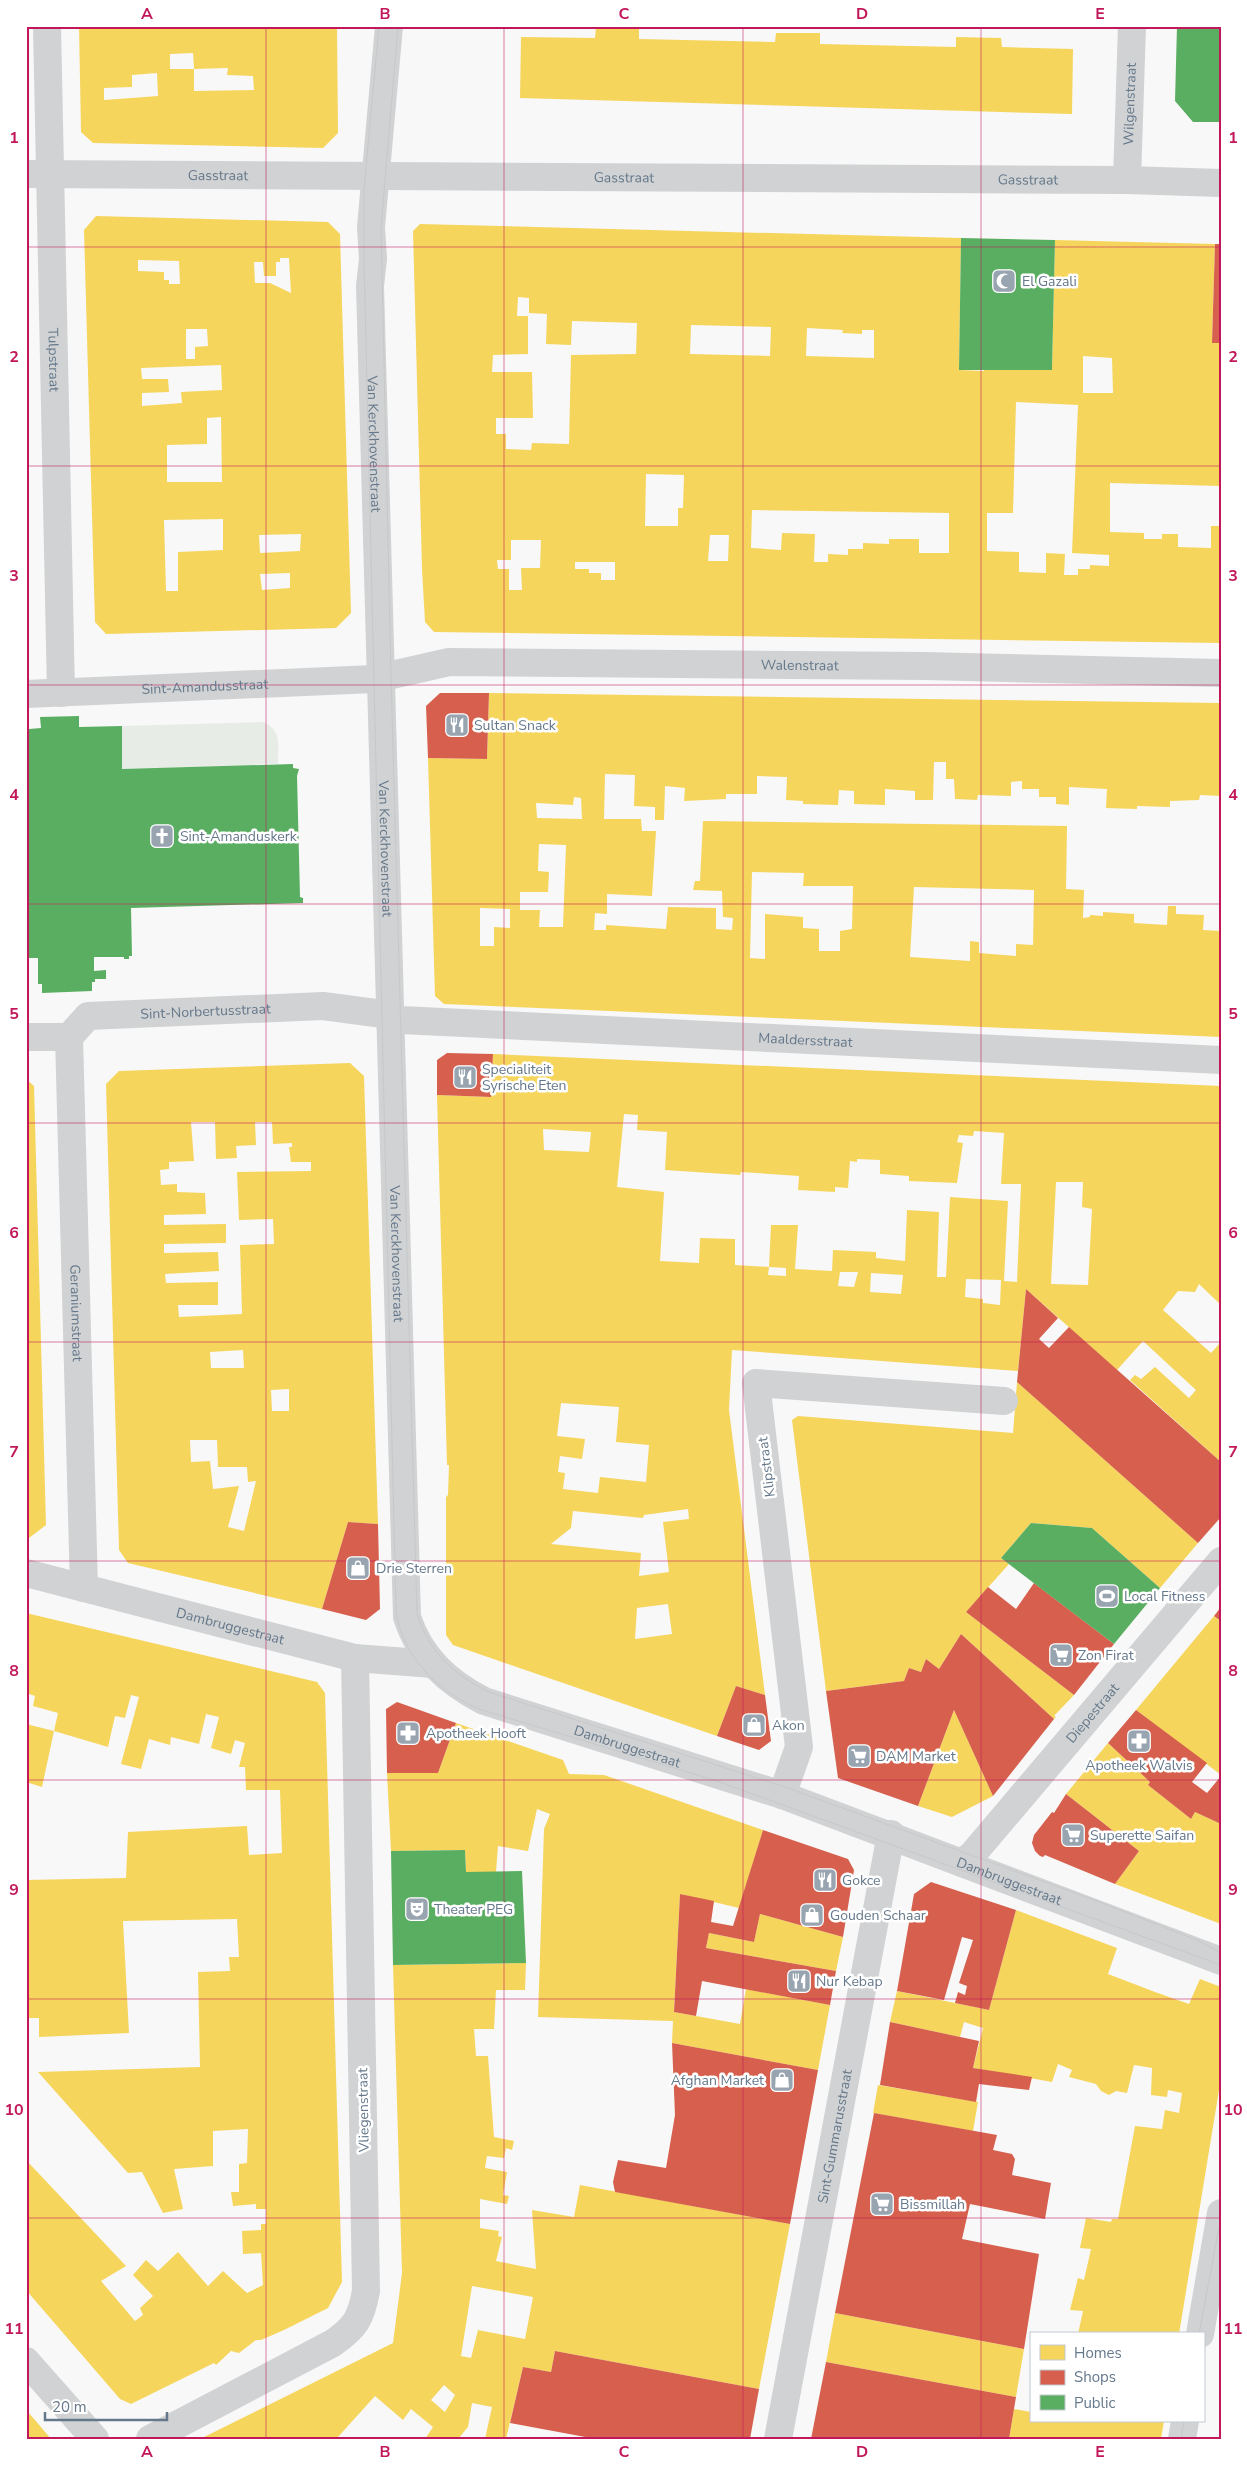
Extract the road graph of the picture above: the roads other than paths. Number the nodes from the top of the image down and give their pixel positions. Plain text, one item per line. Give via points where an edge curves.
1 (47, 26) edge
2 (389, 26) edge
3 (1132, 26) edge
4 (39, 174) edge
5 (375, 176) junction
6 (1128, 180) junction
7 (1221, 183) edge
8 (1221, 673) edge
9 (382, 678) junction
10 (61, 693) junction
11 (26, 694) edge
12 (392, 1017) junction
13 (26, 1037) edge
14 (69, 1037) junction
15 (1221, 1060) edge
16 (1004, 1401) dead end
17 (1221, 1561) edge
18 (26, 1573) edge
19 (84, 1588) junction
20 (356, 1658) junction
21 (433, 1664) junction
22 (782, 1795) junction
23 (891, 1834) junction
24 (962, 1863) junction
25 (1221, 1960) edge
26 (1221, 2212) edge
27 (1200, 2332) edge
28 (26, 2360) edge
29 (1185, 2422) edge
30 (96, 2439) edge
31 (150, 2439) edge
32 (778, 2439) edge
33 (1182, 2439) edge

1 - 4 street, Tulpstraat
2 - 5 street, Van Kerckhovenstraat
3 - 6 street, Wilgenstraat
4 - 5 street, Gasstraat
4 - 10 street, Tulpstraat
5 - 6 street, Gasstraat
5 - 9 street, Van Kerckhovenstraat via 370,286
6 - 7 street, Gasstraat
8 - 9 street, Walenstraat via 935,666 448,662
9 - 10 street, Sint-Amandusstraat
9 - 12 street, Van Kerckhovenstraat
10 - 11 street, Sint-Amandusstraat
12 - 14 street, Sint-Norbertusstraat via 323,1006 88,1016
12 - 15 street, Maaldersstraat via 401,1020
12 - 21 street, Van Kerckhovenstraat via 407,1617 419,1644
13 - 14 street
14 - 19 street, Geraniumstraat
16 - 22 street, Klipstraat via 756,1383 800,1747
17 - 24 street, Diepestraat
18 - 19 street, Dambruggestraat
19 - 20 street, Dambruggestraat
20 - 21 street, Dambruggestraat
20 - 31 street, Vliegenstraat via 366,2291 361,2314 350,2332 333,2344
21 - 22 street, Dambruggestraat via 450,1681 484,1701
22 - 23 street, Dambruggestraat
23 - 24 street, Dambruggestraat
23 - 32 street, Sint-Gummarusstraat
24 - 25 street, Dambruggestraat
26 - 27 street
28 - 30 street
29 - 33 street

